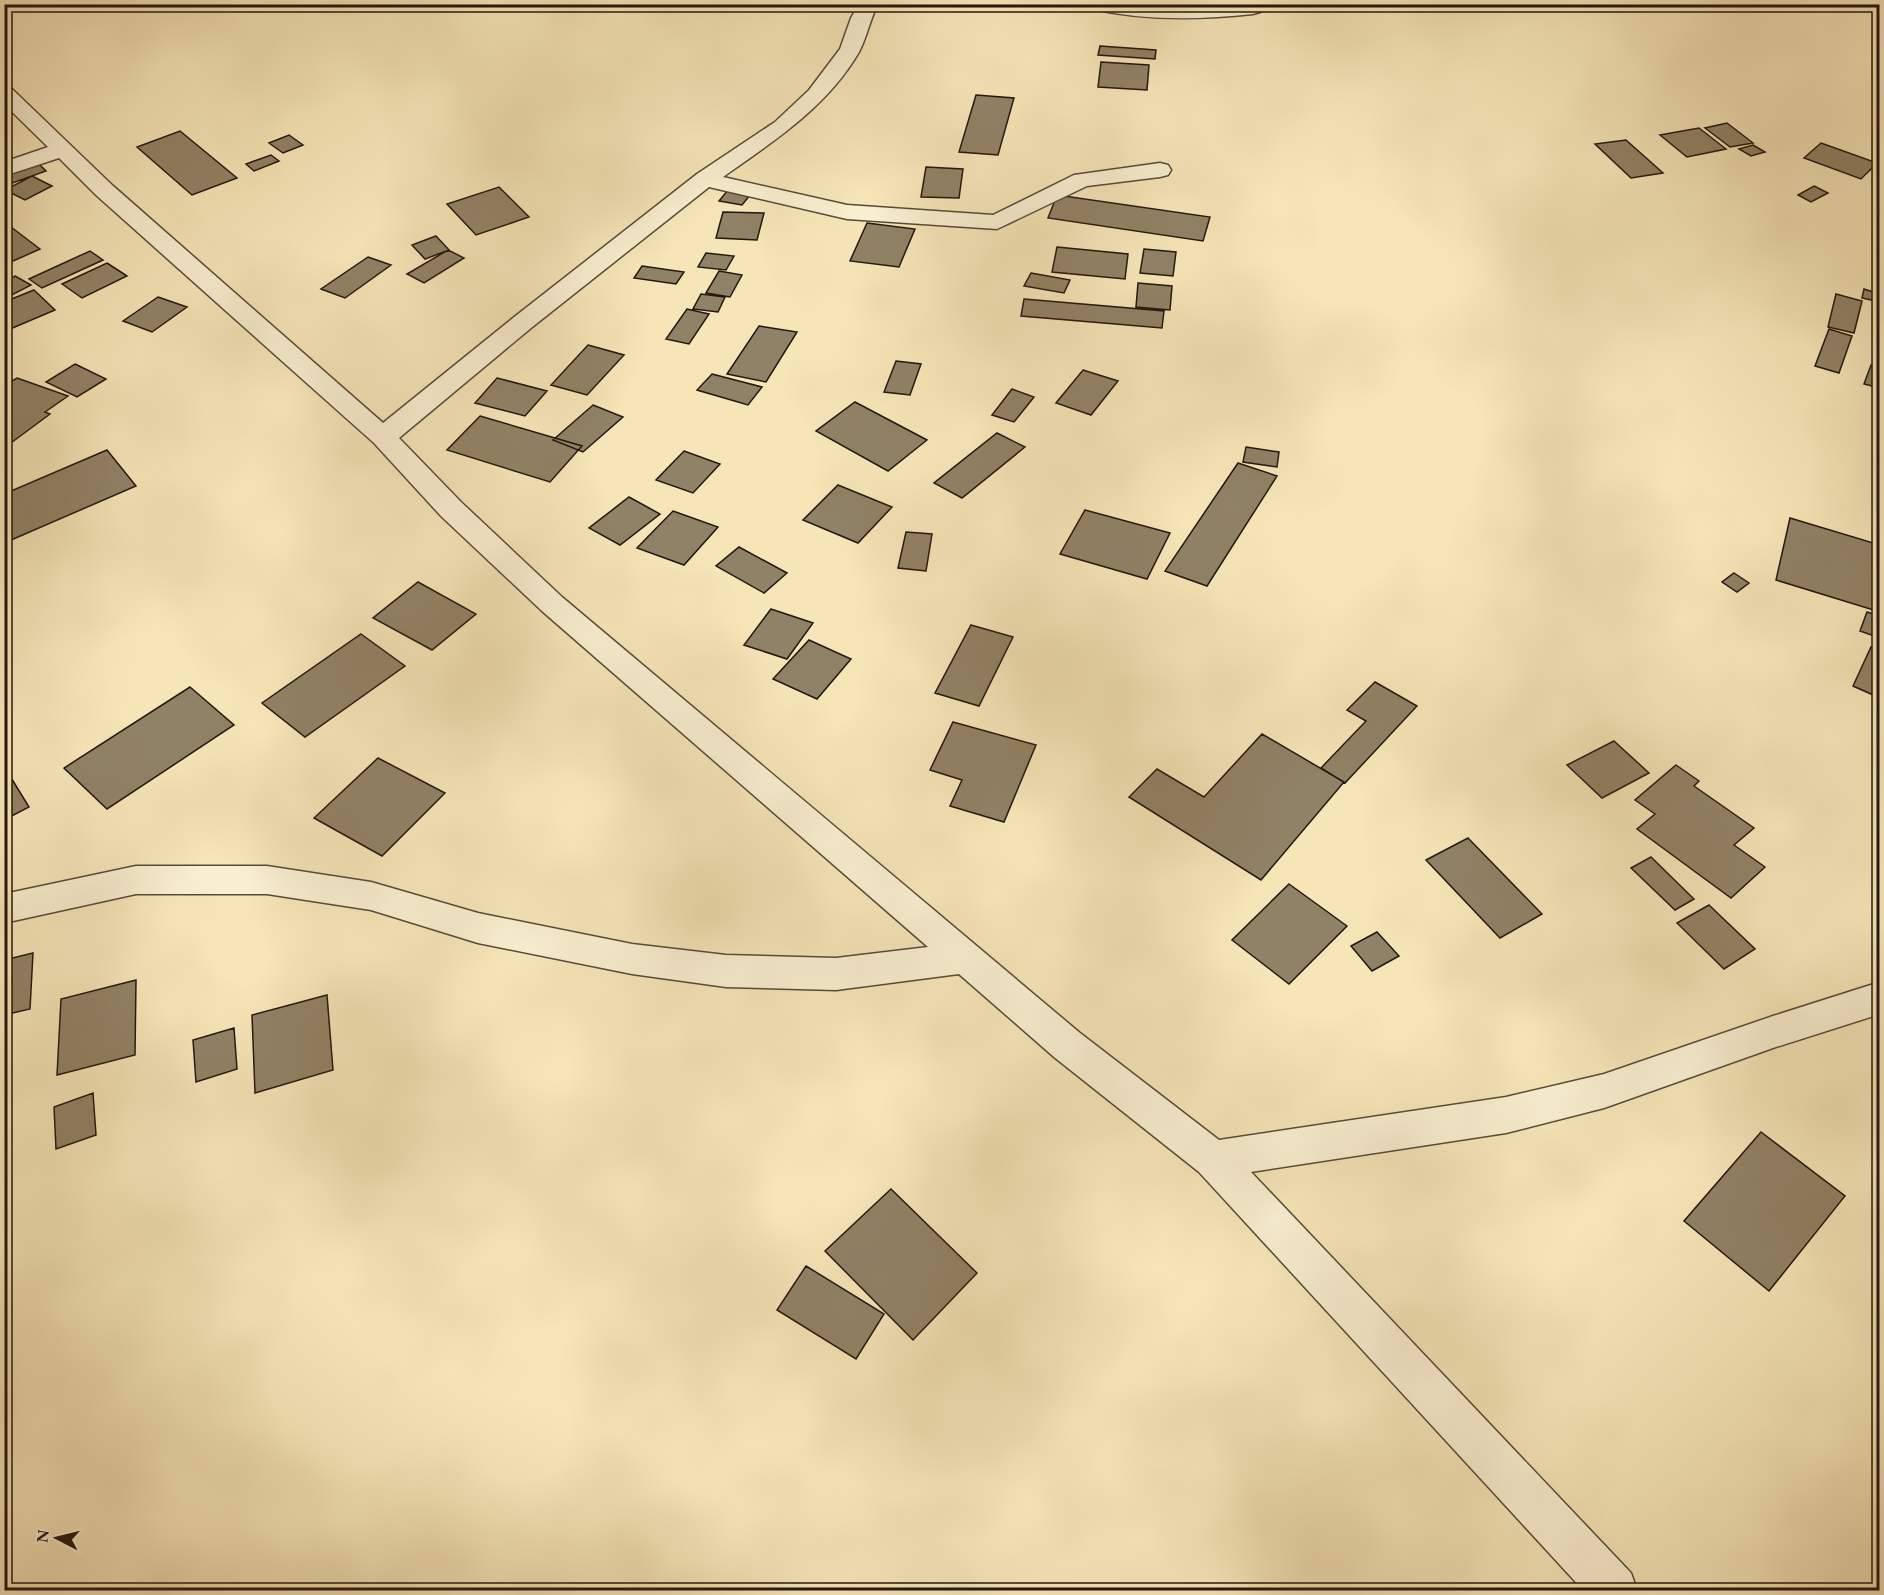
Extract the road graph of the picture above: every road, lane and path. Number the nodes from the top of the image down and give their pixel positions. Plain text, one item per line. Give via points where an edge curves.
1 (869, 4) edge
2 (1096, 4) edge
3 (1253, 8) dead end
4 (4, 92) edge
5 (62, 149) junction
6 (4, 170) edge
7 (1160, 170) dead end
8 (705, 179) junction
9 (383, 437) junction
10 (4, 909) edge
11 (965, 958) junction
12 (1880, 998) edge
13 (1213, 1159) junction
14 (1614, 1590) edge

1 - 8 street via 850,50 816,94 782,126
2 - 3 street via 1162,14
4 - 5 street
5 - 6 street
5 - 9 street
7 - 8 street via 1082,180 997,222 847,212
8 - 9 street
9 - 11 street via 451,509 552,604
10 - 11 street via 136,880 267,880 371,896 478,928 632,959 726,971 836,974
11 - 13 street via 1067,1045
12 - 13 street via 1604,1091 1506,1115
13 - 14 street

